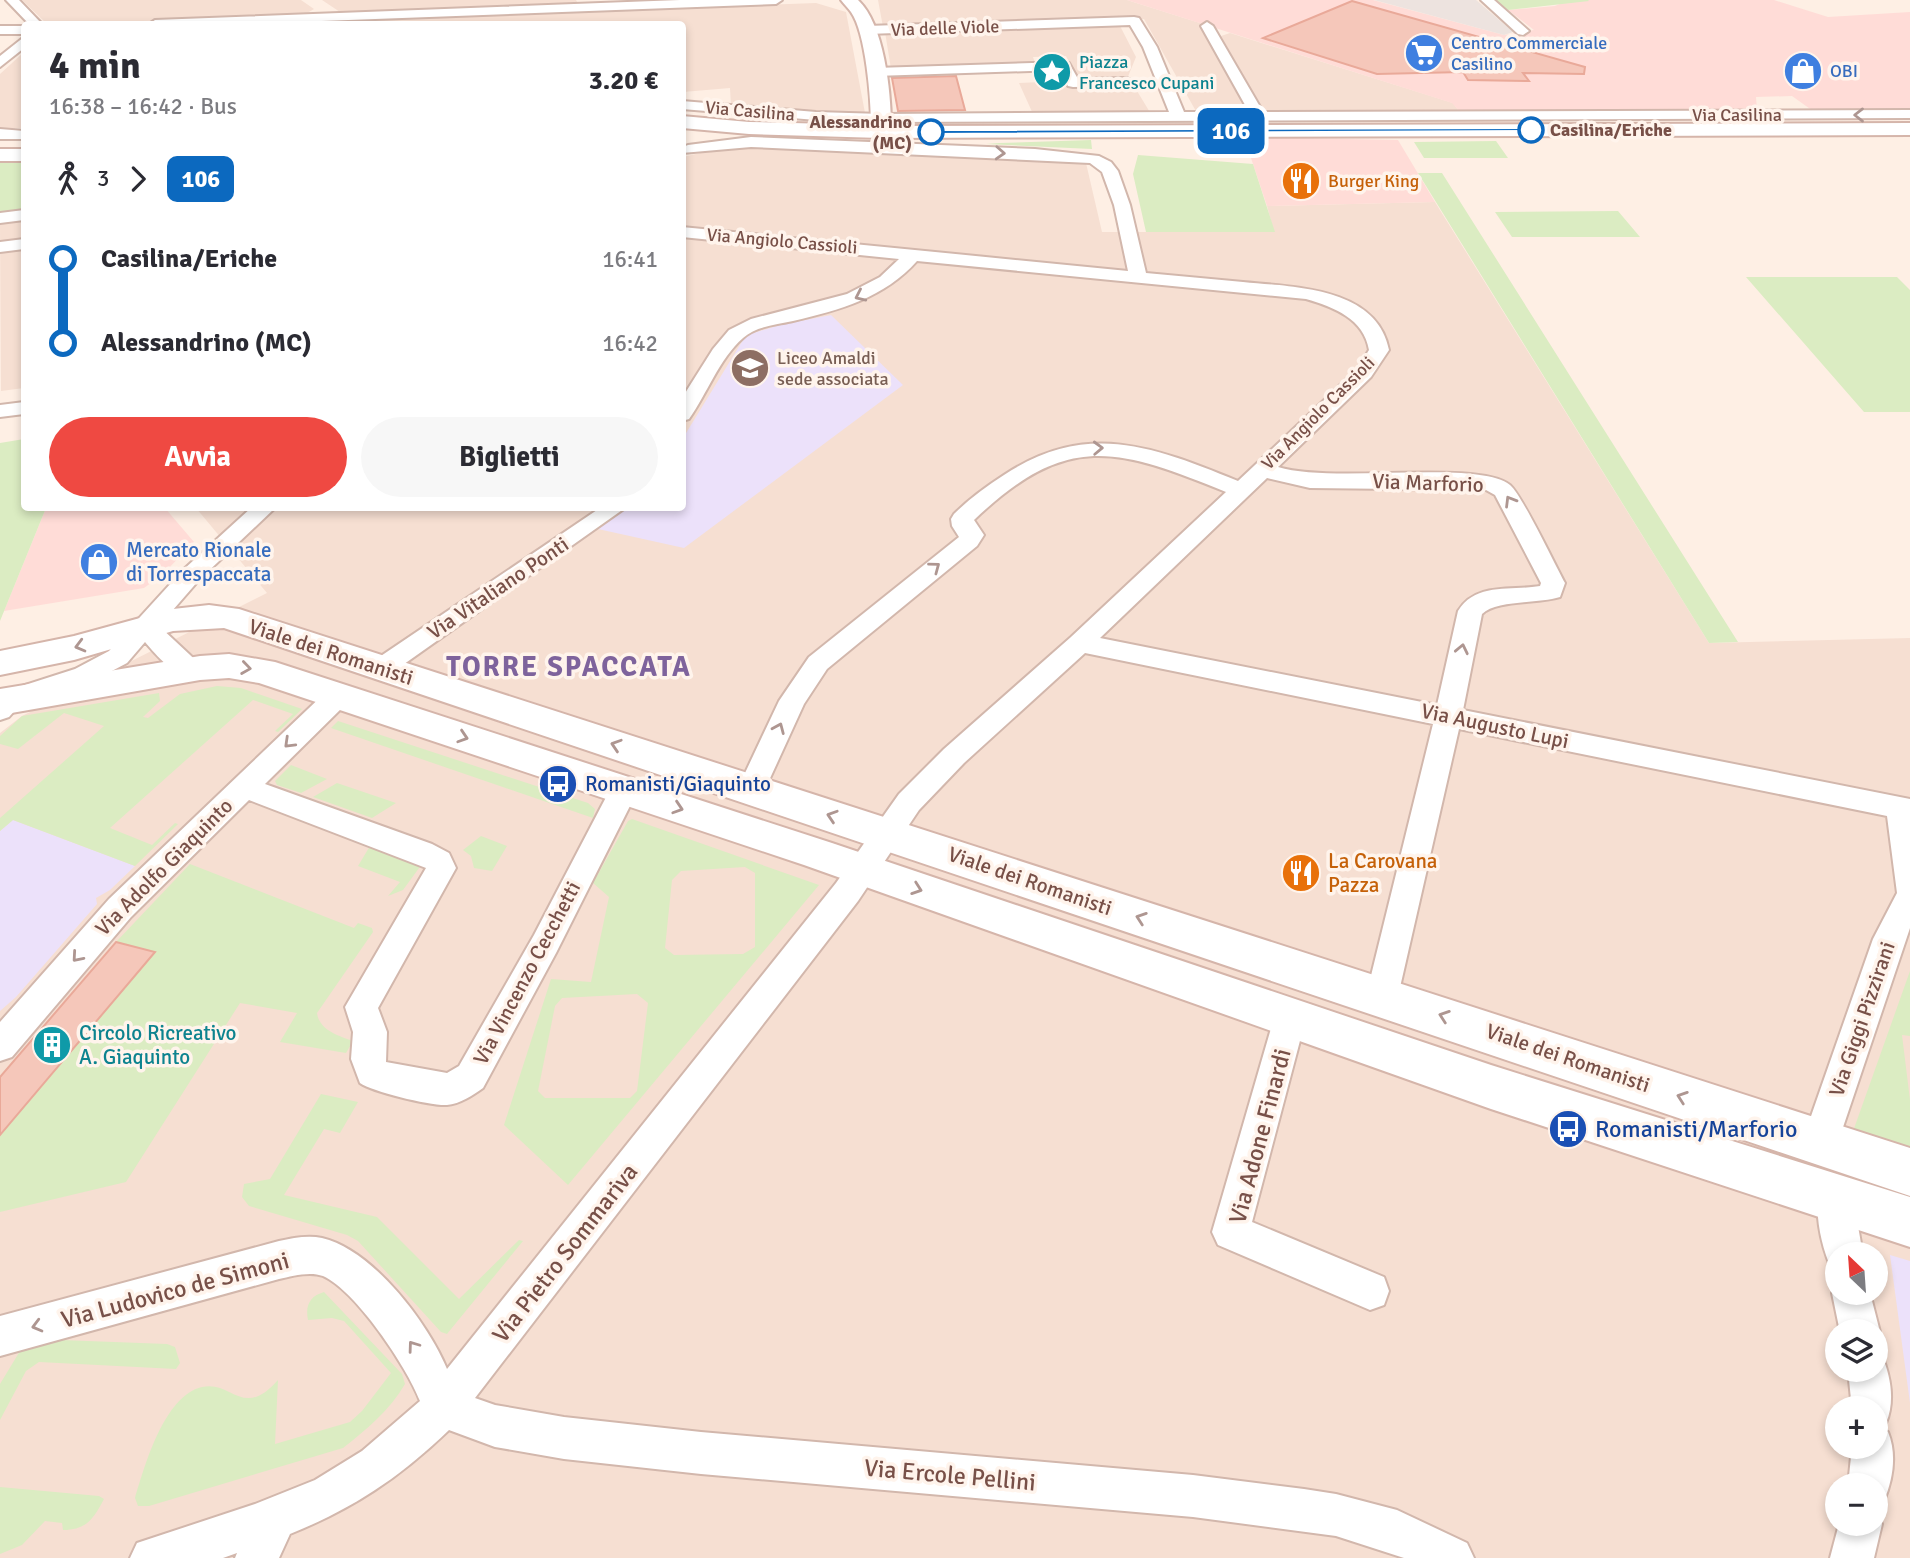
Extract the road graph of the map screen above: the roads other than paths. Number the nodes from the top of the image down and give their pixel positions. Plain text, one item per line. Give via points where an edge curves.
1 (12, 0) edge
2 (587, 0) edge
3 (776, 0) edge
4 (849, 0) edge
5 (1487, 0) edge
6 (319, 4) dead end
7 (601, 6) junction
8 (33, 21) edge
9 (331, 21) edge
10 (1207, 26) dead end
11 (0, 30) edge
12 (21, 30) edge
13 (867, 30) junction
14 (1523, 31) dead end
15 (21, 44) edge
16 (0, 63) edge
17 (874, 72) junction
18 (1127, 82) dead end
19 (686, 105) edge
20 (1910, 114) edge
21 (1178, 116) junction
22 (1258, 116) junction
23 (1808, 122) junction
24 (882, 125) junction
25 (758, 128) junction
26 (1910, 129) edge
27 (1103, 131) junction
28 (0, 134) edge
29 (21, 135) edge
30 (689, 138) edge
31 (0, 155) edge
32 (21, 155) edge
33 (21, 215) edge
34 (0, 218) edge
35 (686, 232) edge
36 (21, 244) edge
37 (0, 247) edge
38 (913, 254) junction
39 (1138, 276) junction
40 (21, 395) edge
41 (0, 398) edge
42 (21, 408) edge
43 (686, 409) edge
44 (0, 411) edge
45 (1261, 469) junction
46 (1239, 489) junction
47 (261, 511) edge
48 (610, 511) edge
49 (145, 626) junction
50 (1080, 643) junction
51 (382, 668) junction
52 (192, 669) junction
53 (2, 694) edge
54 (338, 696) junction
55 (1448, 716) junction
56 (244, 787) junction
57 (624, 790) junction
58 (751, 790) junction
59 (1905, 809) edge
60 (875, 852) junction
61 (1910, 889) edge
62 (1910, 898) edge
63 (1382, 996) junction
64 (1290, 1018) junction
65 (0, 1046) edge
66 (1819, 1142) junction
67 (1910, 1172) edge
68 (1835, 1197) junction
69 (1910, 1222) edge
70 (1842, 1242) edge
71 (1370, 1291) dead end
72 (0, 1336) edge
73 (443, 1407) junction
74 (275, 1519) junction
75 (1858, 1536) edge
76 (152, 1558) edge
77 (257, 1558) edge
78 (1452, 1558) edge
79 (1852, 1558) edge

1 - 8 street
2 - 7 street
3 - 7 street
4 - 13 street via 861,13
5 - 14 street
6 - 9 street
7 - 9 street
10 - 22 street
11 - 12 street
13 - 17 street
13 - 21 street, Via delle Viole via 1026,30 1135,21
15 - 16 street
17 - 18 street via 1012,68 1041,62 1065,66 1073,83
17 - 24 street
19 - 24 street, Via Casilina
20 -> 23 street, Via Casilina
21 - 22 street, Via Casilina
21 - 24 street, Via Casilina
22 - 23 street, Via Casilina via 1777,115
23 - 26 street, Via Casilina
23 - 27 street, Via Casilina
24 - 25 street, Via Casilina
24 - 27 street, Via Casilina
25 - 27 street, Via Casilina via 782,134 906,140
25 - 30 street via 749,133
25 - 30 street, Via Casilina via 721,126
28 - 29 street
30 -> 39 street via 1089,158 1110,171
31 - 32 street
33 - 34 street
35 - 38 street, Via Angiolo Cassioli
36 - 37 street
38 - 39 street, Via Angiolo Cassioli
38 -> 43 street via 890,280 852,300 736,334
39 - 45 street, Via Angiolo Cassioli via 1319,297 1346,307 1375,334 1379,350 1372,365
40 - 41 street
42 - 44 street
45 - 46 street, Via Angiolo Cassioli
55 -> 45 street, Via Marforio via 1472,608 1485,598 1539,595 1553,587 1504,491 1473,481 1299,480
46 - 50 street, Via Angiolo Cassioli
58 -> 46 street via 792,701 818,663 969,541 972,535 962,526 962,519 1024,469 1070,450 1120,448 1155,456
47 - 49 street via 191,575
48 - 51 street, Via Vitaliano Ponti
49 - 51 street, Viale dei Romanisti via 227,617
49 - 52 street
49 - 53 street, Viale dei Romanisti via 86,645
50 - 55 street, Via Augusto Lupi
50 - 60 street, Via Angiolo Cassioli via 954,756 909,802
58 -> 51 street, Viale dei Romanisti
52 - 53 street, Viale dei Romanisti
52 -> 54 street, Viale dei Romanisti via 254,669
54 -> 56 street, Via Adolfo Giaquinto
54 -> 57 street, Viale dei Romanisti
55 - 59 street, Via Augusto Lupi
55 - 63 street, Via Marforio
56 - 57 street, Via Vincenzo Cecchetti via 439,860 437,878 361,1007 370,1032 372,1072 447,1089 471,1077
56 -> 65 street, Via Adolfo Giaquinto via 120,908
57 -> 60 street, Viale dei Romanisti
60 -> 58 street, Viale dei Romanisti
59 - 61 street
63 -> 60 street, Viale dei Romanisti via 1205,940
60 -> 64 street, Viale dei Romanisti
60 - 73 street, Via Pietro Sommariva
62 - 66 street, Via Giggi Pizzirani via 1886,947
66 -> 63 street, Viale dei Romanisti
64 - 68 street, Viale dei Romanisti
64 - 71 street, Via Adone Finardi via 1231,1232
66 - 67 street, Viale dei Romanisti
68 - 69 street, Viale dei Romanisti
68 - 70 street
73 -> 72 street, Via Ludovico de Simoni via 419,1354 400,1328 345,1270 321,1257 279,1260
73 - 74 street, Via Pietro Sommariva via 379,1465
73 - 78 street, Via Ercole Pellini via 495,1426 564,1438 1315,1511 1397,1532
74 - 76 street, Via Pietro Sommariva
74 - 77 street
75 - 79 street

